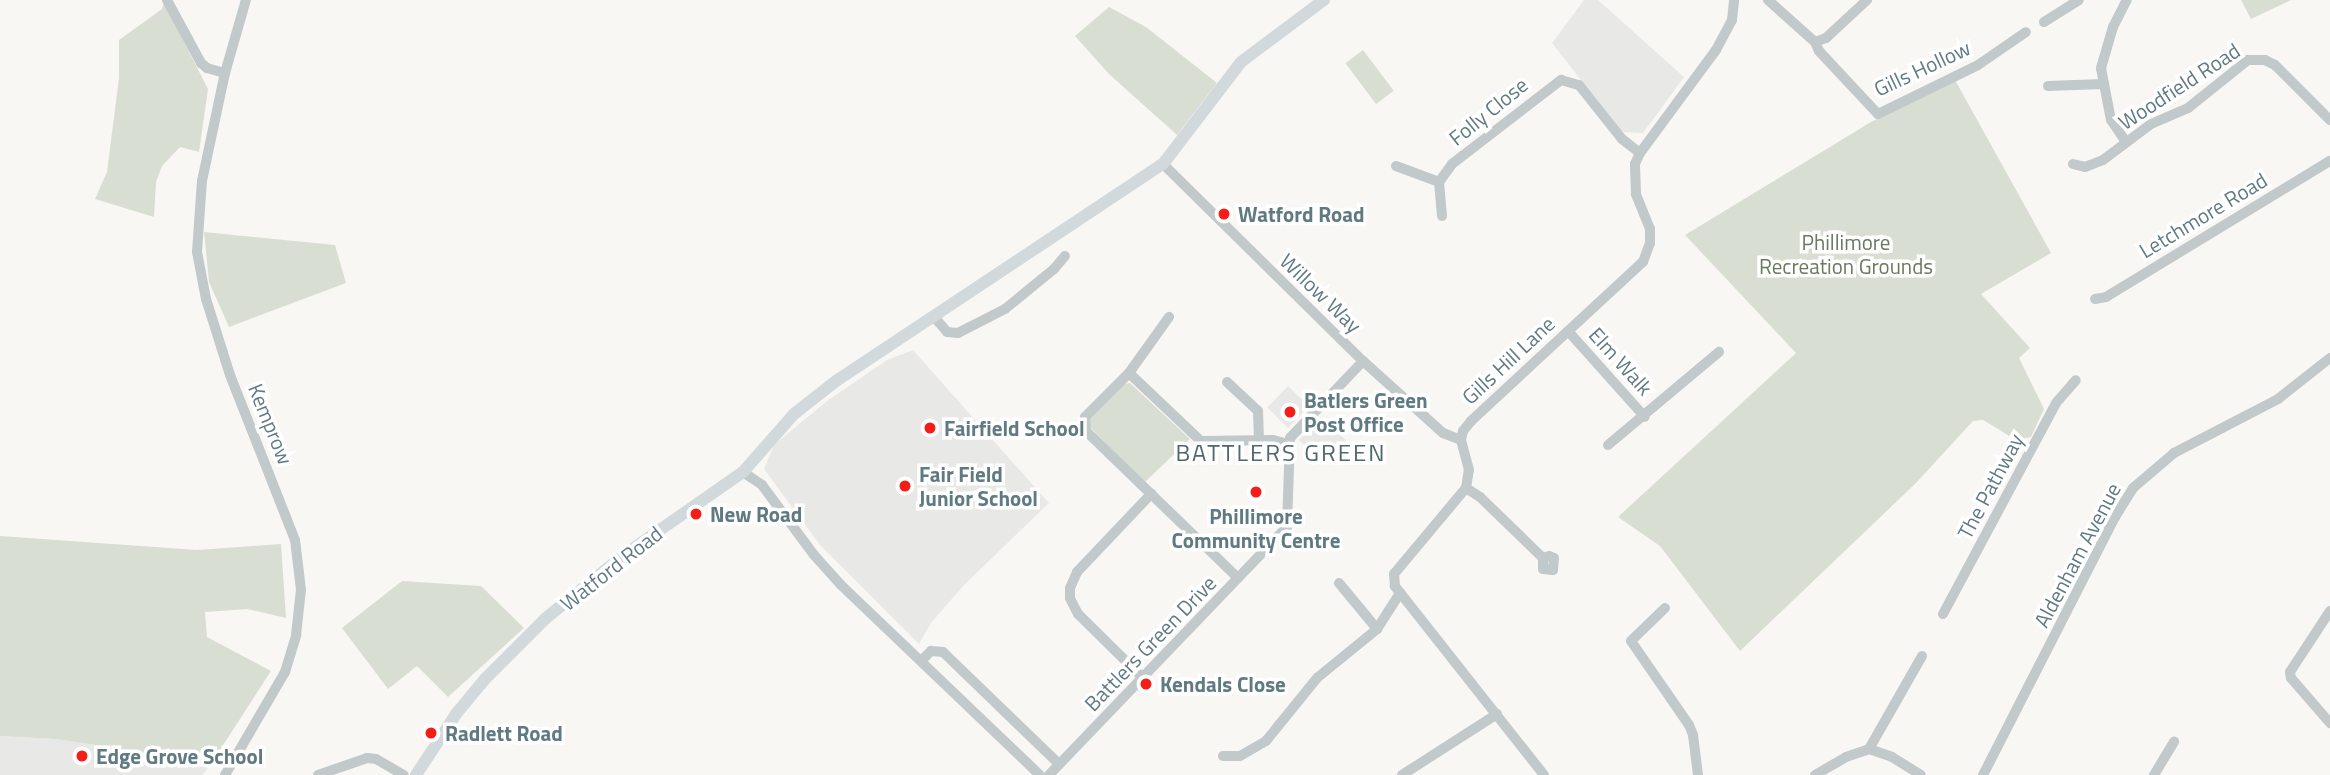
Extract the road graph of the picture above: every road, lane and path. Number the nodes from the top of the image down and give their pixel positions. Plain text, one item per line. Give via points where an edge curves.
1 (167, 0) edge
2 (246, 0) edge
3 (1324, 0) edge
4 (1734, 0) edge
5 (1768, 0) edge
6 (1867, 0) edge
7 (2080, 0) edge
8 (2127, 0) edge
9 (2044, 22) dead end
10 (2026, 32) dead end
11 (1815, 42) junction
12 (225, 73) junction
13 (2103, 84) junction
14 (2048, 86) dead end
15 (2330, 120) edge
16 (2126, 142) junction
17 (1640, 153) junction
18 (2330, 161) edge
19 (1163, 164) junction
20 (2073, 164) dead end
21 (1396, 166) dead end
22 (1438, 182) junction
23 (1442, 216) dead end
24 (1065, 256) dead end
25 (2095, 299) dead end
26 (1169, 317) dead end
27 (935, 318) junction
28 (1568, 331) junction
29 (1718, 352) dead end
30 (2330, 358) edge
31 (1363, 360) junction
32 (1129, 373) junction
33 (2077, 380) dead end
34 (1227, 382) dead end
35 (1645, 417) junction
36 (1259, 440) junction
37 (1461, 440) junction
38 (1288, 444) junction
39 (1608, 446) dead end
40 (743, 472) junction
41 (1466, 488) junction
42 (1151, 494) junction
43 (1543, 558) dead end
44 (1238, 578) junction
45 (1339, 583) dead end
46 (1400, 593) junction
47 (1665, 608) dead end
48 (2330, 611) edge
49 (1943, 614) dead end
50 (1377, 629) junction
51 (1922, 656) dead end
52 (922, 660) junction
53 (1143, 678) junction
54 (1497, 714) junction
55 (2330, 723) edge
56 (2174, 742) dead end
57 (1869, 749) junction
58 (1223, 756) dead end
59 (1059, 764) junction
60 (225, 775) edge
61 (318, 775) edge
62 (404, 775) edge
63 (416, 775) edge
64 (1040, 775) edge
65 (1049, 775) edge
66 (1402, 775) edge
67 (1544, 775) edge
68 (1698, 775) edge
69 (1815, 775) edge
70 (1921, 775) edge
71 (1983, 775) edge
72 (2154, 775) edge

1 - 12 street via 201,63
2 - 12 street, Kemprow
3 - 19 main road, Watford Road via 1241,62
4 - 17 street, Gills Hill Lane via 1732,20 1716,50
5 - 11 street
6 - 11 street via 1826,38
7 - 9 street
8 - 13 street via 2102,60
10 - 11 street, Gills Hollow via 1978,65 1878,114
12 - 60 street, Kemprow via 202,181 197,252 230,375 295,540 301,590 296,635 285,672
13 - 14 street
13 - 16 street via 2111,120
15 - 16 street, Woodfield Road via 2275,65 2248,60 2188,108 2151,124
16 - 20 street, Woodfield Road via 2103,160 2085,167
17 - 22 street, Folly Close via 1622,139 1580,85 1567,80 1555,82 1452,164
17 - 28 street, Gills Hill Lane via 1634,185 1648,220 1647,252 1637,269
18 - 25 street, Letchmore Road via 2106,297
19 - 27 main road, Watford Road
19 - 31 street, Willow Way
21 - 22 street
22 - 23 street
24 - 27 street via 1005,309 958,333 947,332
26 - 32 street
27 - 40 main road, Watford Road via 825,389 766,443
28 - 35 street, Elm Walk
28 - 37 street, Gills Hill Lane via 1471,421
29 - 35 street, Elm Walk
30 - 71 street, Aldenham Avenue via 2278,399 2175,453 2133,488
31 - 37 street, Willow Way via 1443,433
31 - 38 street via 1293,433
32 - 36 street via 1201,441
32 - 42 street via 1085,417 1084,427
33 - 49 street, The Pathway via 2056,403
34 - 36 street via 1258,411
35 - 39 street, Elm Walk
36 - 38 street
37 - 41 street via 1469,470
38 - 44 street, Battlers Green Drive via 1287,527
40 - 52 street via 762,485 841,585
40 - 63 main road, Watford Road via 625,555 537,627 463,705
41 - 43 street
41 - 46 street via 1399,566 1394,580
42 - 44 street
42 - 53 street via 1077,572 1070,588 1078,614
44 - 53 street, Battlers Green Drive
45 - 50 street
46 - 50 street
46 - 54 street
47 - 68 street via 1631,641 1689,725
48 - 55 street via 2290,672
50 - 58 street via 1317,678 1266,741 1240,756
51 - 57 street
52 - 59 street via 931,651 943,652
52 - 64 street
53 - 59 street, Battlers Green Drive
54 - 66 street
54 - 67 street
56 - 72 street
57 - 69 street
57 - 70 street
59 - 65 street, Battlers Green Drive
61 - 62 street via 367,758

